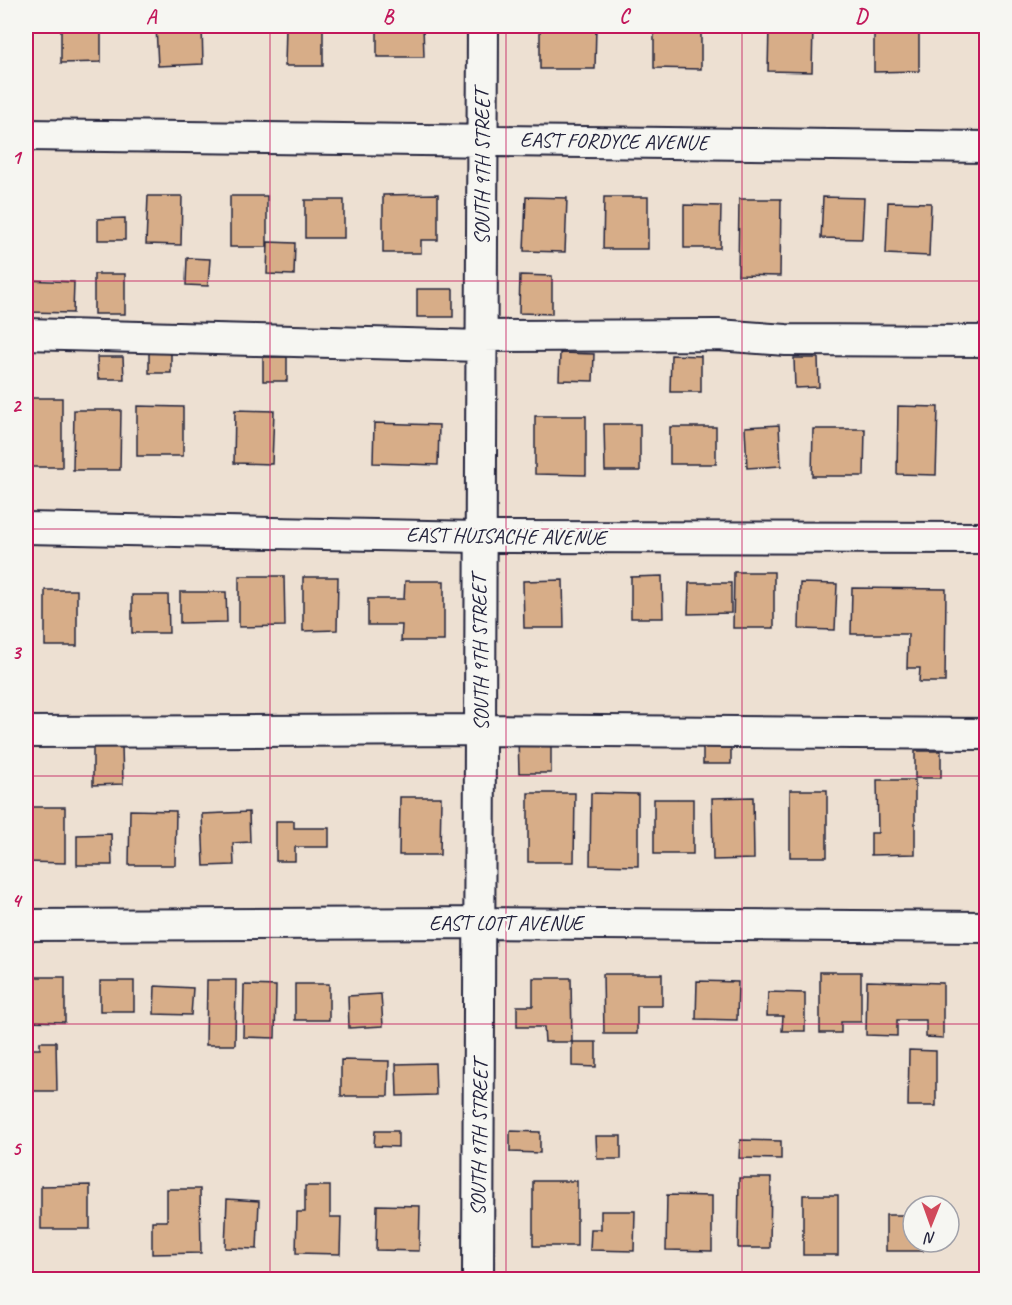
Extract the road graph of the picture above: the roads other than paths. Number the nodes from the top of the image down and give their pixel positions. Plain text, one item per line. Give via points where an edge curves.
1 (483, 26) edge
2 (26, 135) edge
3 (482, 139) junction
4 (987, 147) edge
5 (26, 334) edge
6 (481, 341) junction
7 (987, 341) edge
8 (26, 528) edge
9 (479, 537) junction
10 (987, 538) edge
11 (481, 730) junction
12 (26, 732) edge
13 (987, 734) edge
14 (482, 923) junction
15 (26, 925) edge
16 (987, 927) edge
17 (477, 1280) edge

1 - 3 street, SOUTH 9TH STREET
2 - 3 street, EAST FORDYCE AVENUE
3 - 4 street, EAST FORDYCE AVENUE
3 - 6 street, SOUTH 9TH STREET
5 - 6 street
6 - 7 street via 718,335 786,340
6 - 9 street, SOUTH 9TH STREET
8 - 9 street, EAST HUISACHE AVENUE
9 - 10 street, EAST HUISACHE AVENUE
9 - 11 street, SOUTH 9TH STREET
11 - 12 street
11 - 13 street
11 - 14 street, SOUTH 9TH STREET
14 - 15 street, EAST LOTT AVENUE
14 - 16 street, EAST LOTT AVENUE
14 - 17 street, SOUTH 9TH STREET

